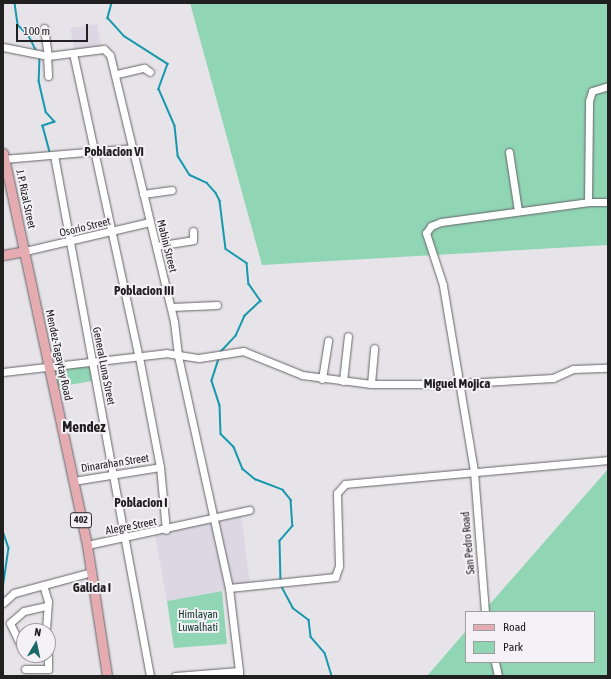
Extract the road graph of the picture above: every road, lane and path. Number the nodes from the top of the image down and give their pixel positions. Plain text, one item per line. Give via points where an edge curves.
1 (44, 28) dead end
2 (3, 48) edge
3 (73, 53) junction
4 (46, 55) junction
5 (150, 72) dead end
6 (116, 74) junction
7 (48, 76) dead end
8 (608, 86) edge
9 (134, 148) junction
10 (94, 152) junction
11 (509, 152) dead end
12 (54, 156) junction
13 (3, 157) edge
14 (172, 190) dead end
15 (143, 194) junction
16 (588, 202) junction
17 (608, 202) edge
18 (518, 211) junction
19 (150, 222) junction
20 (193, 231) dead end
21 (110, 232) junction
22 (68, 243) junction
23 (156, 246) junction
24 (25, 251) junction
25 (3, 255) edge
26 (217, 304) dead end
27 (171, 307) junction
28 (348, 336) dead end
29 (328, 340) dead end
30 (374, 348) dead end
31 (139, 356) junction
32 (178, 356) junction
33 (92, 360) junction
34 (49, 366) junction
35 (608, 368) edge
36 (3, 372) edge
37 (322, 379) junction
38 (343, 381) junction
39 (371, 384) junction
40 (458, 384) junction
41 (608, 460) edge
42 (160, 467) junction
43 (474, 471) junction
44 (113, 474) junction
45 (73, 481) junction
46 (249, 510) dead end
47 (213, 519) junction
48 (166, 530) junction
49 (125, 539) junction
50 (87, 545) junction
51 (92, 572) junction
52 (43, 585) junction
53 (229, 588) junction
54 (3, 603) edge
55 (45, 606) junction
56 (485, 611) edge
57 (46, 623) edge
58 (16, 635) edge
59 (48, 663) edge
60 (495, 663) edge
61 (24, 669) dead end
62 (239, 673) edge
63 (107, 676) edge
64 (150, 676) edge
65 (175, 676) edge
66 (498, 676) edge

1 - 4 street
2 - 4 street
3 - 4 street
3 - 6 street, Mabini Street via 107,51
3 - 10 street
4 - 7 street
5 - 6 street via 144,68
6 - 9 street, Mabini Street
8 - 16 street via 596,88 589,101
9 - 10 street
9 - 15 street, Mabini Street
10 - 12 street
10 - 21 street
11 - 18 street
12 - 13 street
12 - 22 street, General Luna Street
13 - 24 main road, J. P. Rizal Street
14 - 15 street
15 - 19 street, Mabini Street
16 - 17 street
16 - 18 street
18 - 40 street, San Pedro Road via 441,222 431,226 426,233 443,285
19 - 21 street, Osorio Street
19 - 23 street, Mabini Street
20 - 23 street via 193,240
21 - 22 street, Osorio Street
21 - 31 street
22 - 24 street, Osorio Street
22 - 33 street, General Luna Street
23 - 27 street, Mabini Street
24 - 25 main road
24 - 34 main road, Mendez-Tagaytay Road / 402
26 - 27 street
27 - 32 street, Mabini Street
28 - 38 street
29 - 37 street
30 - 39 street
31 - 32 street via 166,353
31 - 33 street
31 - 42 street
32 - 37 street via 213,356 243,351 284,369
32 - 47 street, Mabini Street
33 - 34 street
33 - 44 street, General Luna Street
34 - 36 street
34 - 45 main road, Mendez-Tagaytay Road / 402
35 - 40 street via 573,369 552,378
37 - 38 street
38 - 39 street
39 - 40 street
40 - 43 street, San Pedro Road
41 - 43 street
42 - 44 street, Dinarahan Street
42 - 48 street
43 - 53 street via 345,484 338,493 339,566 335,577
43 - 56 street, San Pedro Road
44 - 45 street, Dinarahan Street
44 - 49 street, General Luna Street
45 - 50 main road, Mendez-Tagaytay Road / 402
46 - 47 street, Alegre Street
47 - 48 street, Alegre Street
47 - 53 street, Mabini Street
48 - 49 street, Alegre Street
49 - 50 street, Alegre Street
49 - 64 street, General Luna Street
50 - 51 main road, Mendez-Tagaytay Road / 402
51 - 52 street
51 - 63 main road, Mendez-Tagaytay Road / 402
52 - 54 street via 14,593
52 - 55 street via 48,601
53 - 62 street, Mabini Street
55 - 57 street
55 - 58 street via 24,611 10,623
59 - 61 street via 48,669
60 - 66 street
62 - 65 street

